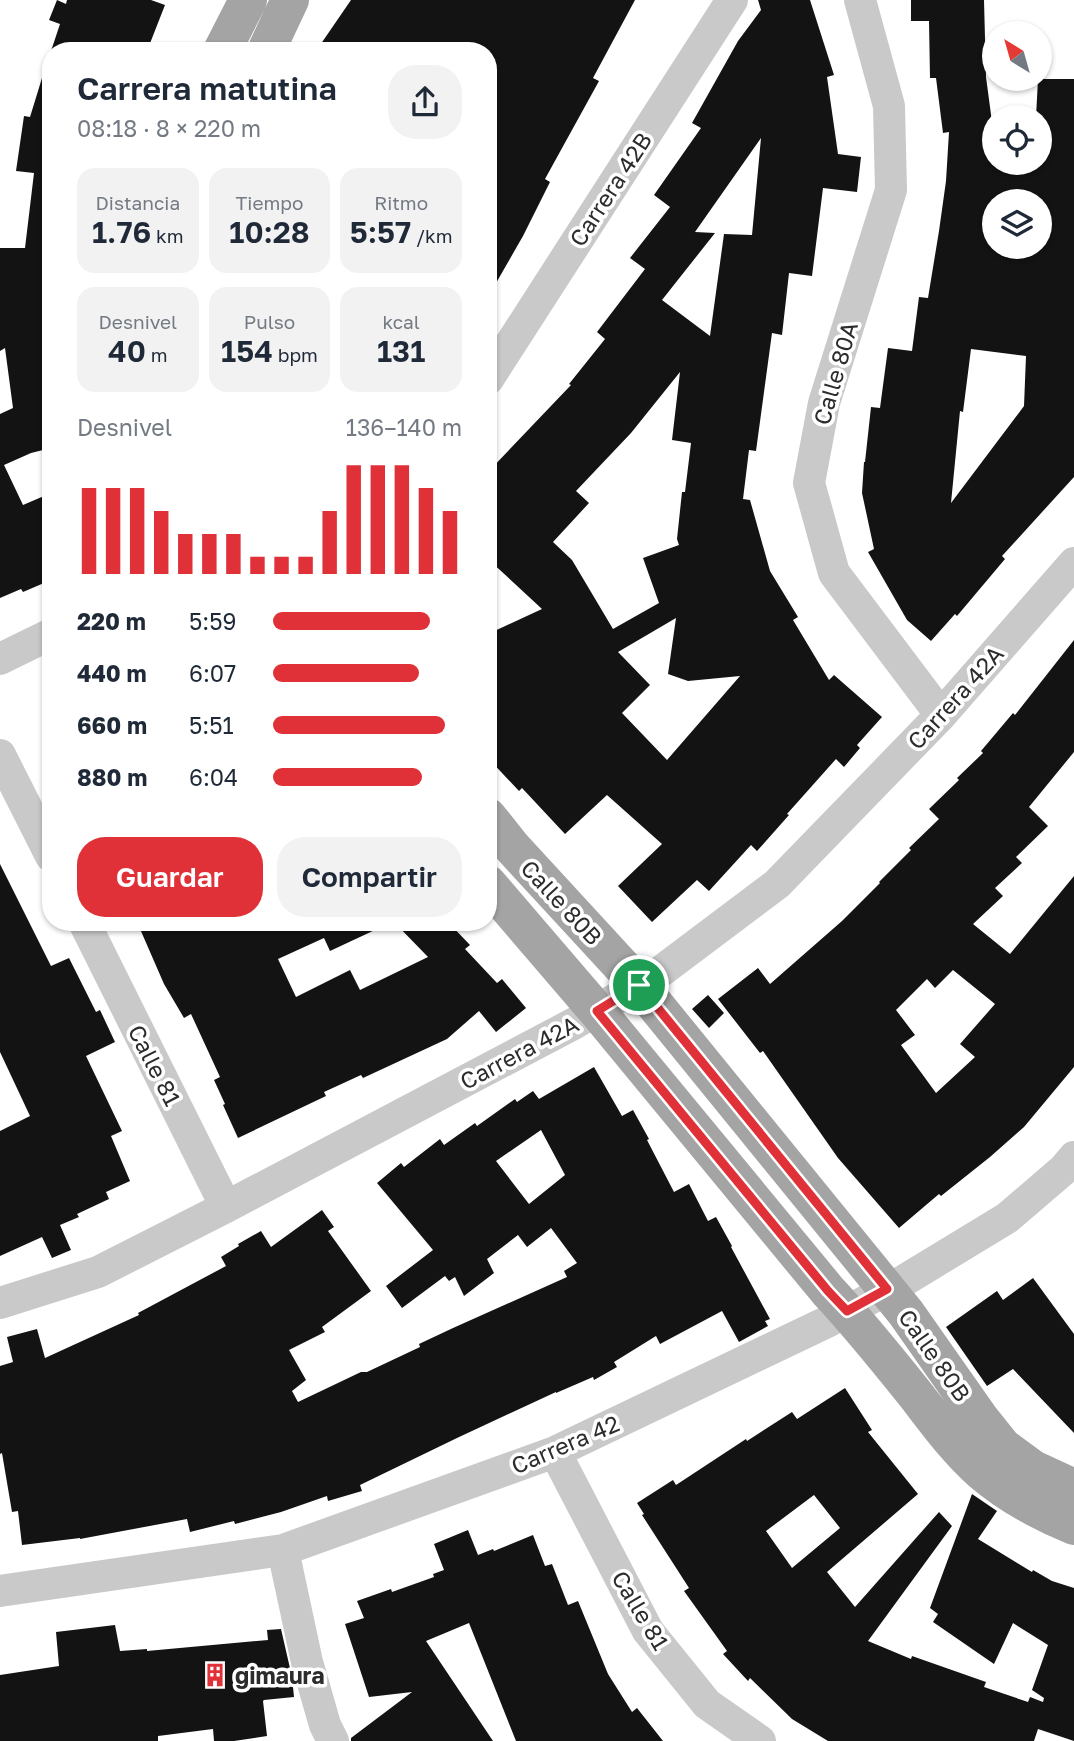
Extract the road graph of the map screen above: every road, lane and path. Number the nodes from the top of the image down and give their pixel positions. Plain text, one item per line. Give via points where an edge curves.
1 (248, 0) edge
2 (290, 0) edge
3 (732, 0) edge
4 (860, 0) edge
5 (227, 42) edge
6 (270, 42) edge
7 (497, 365) edge
8 (1074, 563) edge
9 (42, 638) edge
10 (0, 659) edge
11 (941, 715) junction
12 (0, 755) edge
13 (497, 829) edge
14 (42, 838) edge
15 (497, 894) edge
16 (88, 931) edge
17 (639, 985) junction
18 (597, 1011) junction
19 (1074, 1157) edge
20 (226, 1207) junction
21 (887, 1289) junction
22 (0, 1303) edge
23 (847, 1311) junction
24 (555, 1452) junction
25 (1074, 1488) edge
26 (1074, 1526) edge
27 (283, 1550) junction
28 (0, 1591) edge
29 (333, 1741) edge
30 (760, 1741) edge

1 - 5 main road
2 - 6 main road
3 - 7 street, Carrera 42B
4 - 11 street, Calle 80A via 889,106 891,190 824,403 809,483 834,573
8 - 11 street, Carrera 42A
9 - 10 street
11 - 17 street, Carrera 42A via 777,884
12 - 14 street
13 - 17 main road, Calle 80B
15 - 18 main road, Calle 80B
16 - 20 street, Calle 81
17 - 18 street, Carrera 42A
17 - 21 main road, Calle 80B
18 - 20 street, Carrera 42A
18 - 23 main road, Calle 80B
19 - 21 street, Carrera 42 via 1007,1218
20 - 22 street, Carrera 42A via 98,1272
21 - 23 street, Carrera 42
21 - 25 main road, Calle 80B via 1003,1447 1033,1469
23 - 24 street, Carrera 42
23 - 26 main road, Calle 80B via 980,1470 1041,1513
24 - 27 street, Carrera 42
24 - 30 street, Calle 81 via 648,1631 707,1704
27 - 28 street, Carrera 42
27 - 29 street via 307,1662

